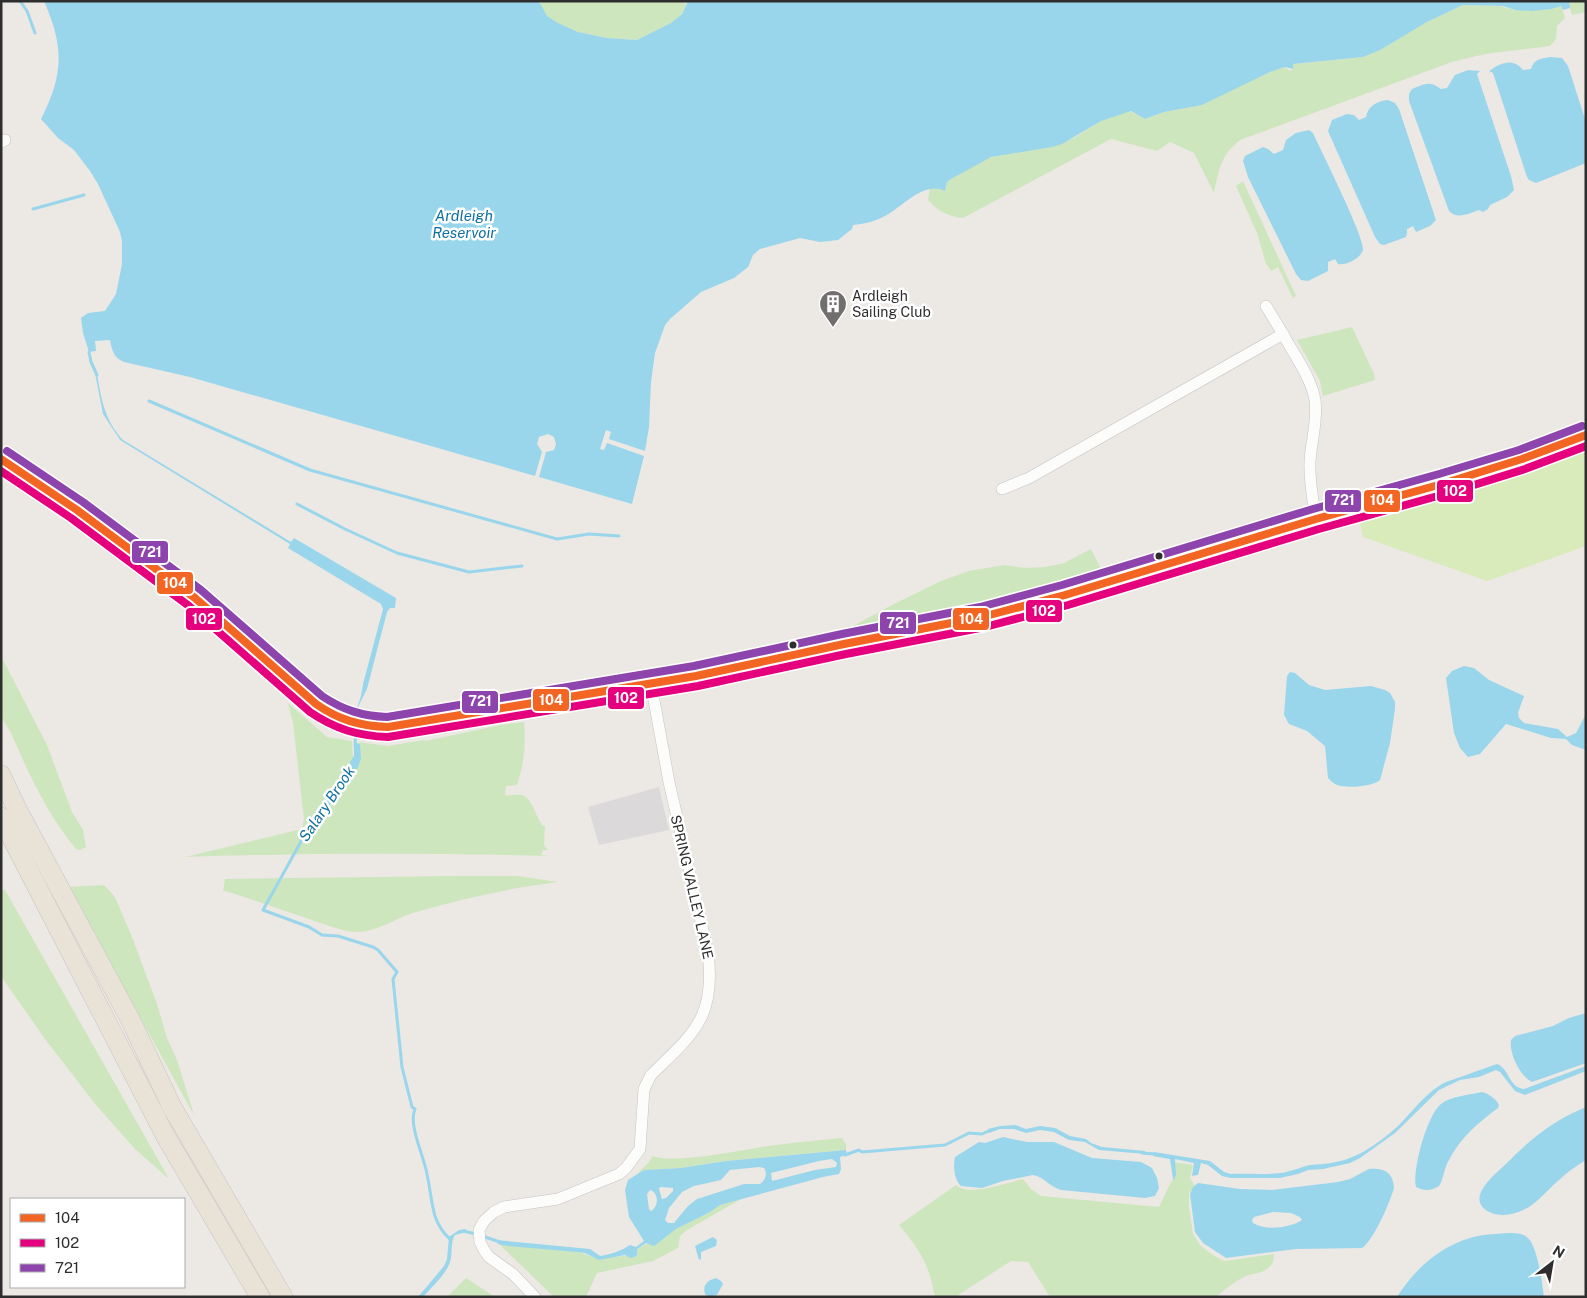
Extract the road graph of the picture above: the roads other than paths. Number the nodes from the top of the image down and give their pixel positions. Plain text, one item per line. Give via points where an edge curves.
1 (1266, 306) dead end
2 (1283, 334) junction
3 (1586, 435) edge
4 (1, 460) edge
5 (1002, 489) dead end
6 (1316, 519) junction
7 (651, 684) junction
8 (1, 775) edge
9 (1, 817) edge
10 (260, 1297) edge
11 (283, 1297) edge
12 (535, 1297) edge

1 - 2 street
2 - 5 street via 1029,478
2 - 6 street via 1314,399 1316,422 1310,462
3 - 6 main road via 1442,484
4 - 7 main road via 76,510 188,593 316,704 347,722 366,727 397,725
6 - 7 main road via 990,615
7 - 12 street, SPRING VALLEY LANE via 668,782 708,952 708,997 691,1035 647,1081 640,1149 626,1168 619,1174 558,1199 499,1209 489,1215 479,1230 480,1242 489,1257 513,1274
8 - 11 highway via 130,1019 172,1107
9 - 10 highway via 166,1137

